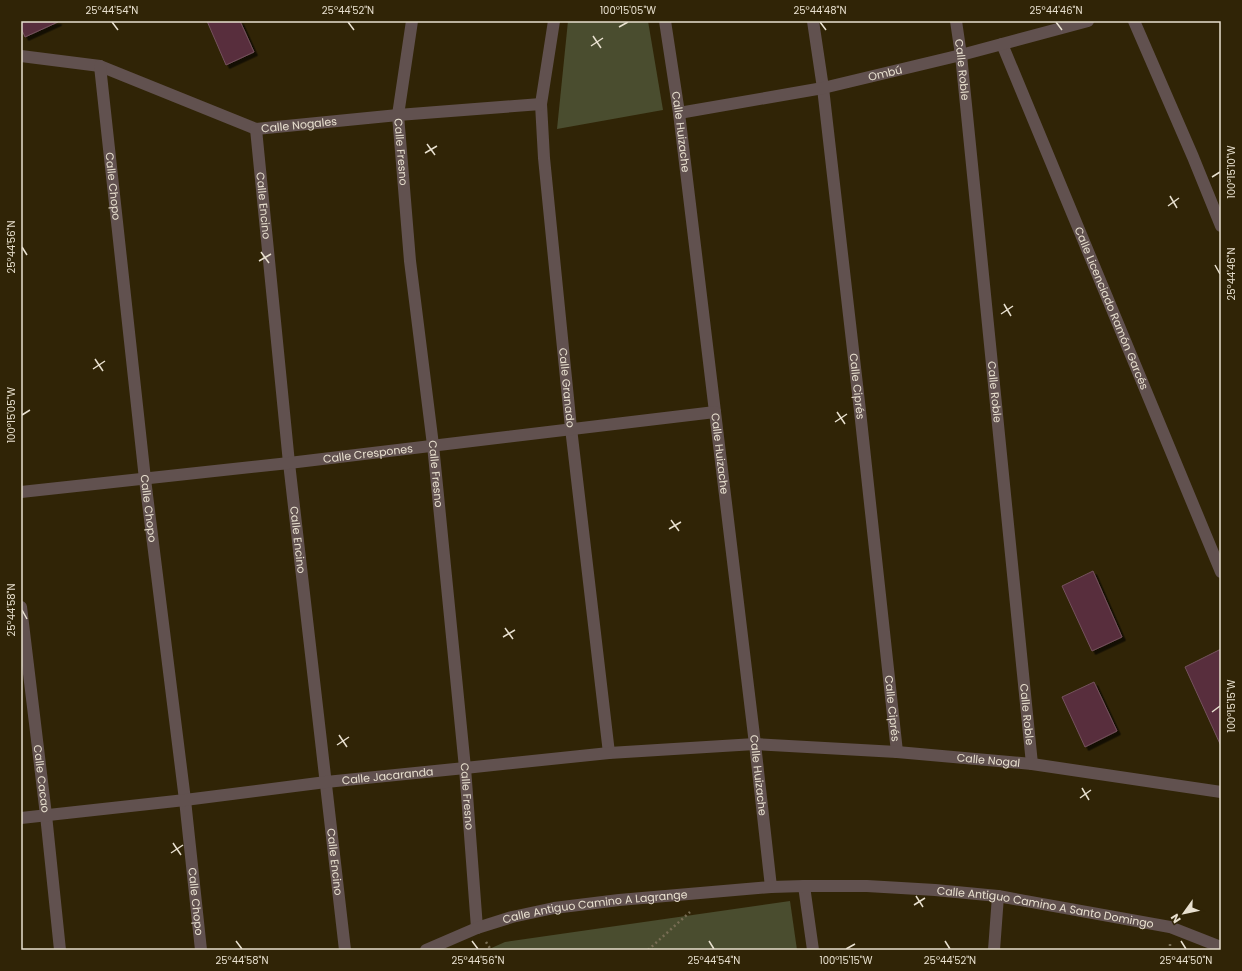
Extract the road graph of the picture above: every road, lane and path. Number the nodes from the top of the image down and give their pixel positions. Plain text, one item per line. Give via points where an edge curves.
1 (412, 21) edge
2 (554, 21) edge
3 (665, 21) edge
4 (813, 21) edge
5 (956, 21) edge
6 (1088, 21) edge
7 (1134, 21) edge
8 (1002, 44) junction
9 (961, 55) junction
10 (21, 56) edge
11 (100, 66) junction
12 (823, 88) junction
13 (541, 104) junction
14 (679, 113) junction
15 (398, 115) junction
16 (256, 130) junction
17 (1221, 226) edge
18 (715, 412) junction
19 (571, 428) junction
20 (433, 445) junction
21 (289, 463) junction
22 (145, 479) junction
23 (21, 492) edge
24 (1221, 572) edge
25 (21, 607) edge
26 (755, 744) junction
27 (897, 752) junction
28 (609, 754) junction
29 (1032, 764) junction
30 (465, 768) junction
31 (326, 782) junction
32 (1221, 792) edge
33 (185, 800) junction
34 (46, 815) junction
35 (21, 818) edge
36 (804, 886) junction
37 (770, 887) junction
38 (711, 892) junction
39 (998, 896) junction
40 (477, 928) junction
41 (1215, 947) edge
42 (60, 950) edge
43 (201, 950) edge
44 (345, 950) edge
45 (426, 950) edge
46 (648, 950) edge
47 (813, 950) edge
48 (994, 950) edge

1 - 15 street, Calle Fresno
2 - 13 street, Calle Granado
3 - 14 street, Calle Huizache
4 - 12 street, Calle Ciprés
5 - 9 street, Calle Roble
6 - 8 street, Ombú
7 - 17 street
8 - 9 street, Ombú
8 - 24 street, Calle Licenciado Ramón Garcés
9 - 12 street, Ombú
9 - 29 street, Calle Roble
10 - 11 street, Calle Nogales
11 - 16 street, Calle Nogales
11 - 22 street, Calle Chopo
12 - 14 street, Ombú
12 - 27 street, Calle Ciprés
13 - 15 street, Calle Nogales
13 - 19 street, Calle Granado
14 - 18 street, Calle Huizache
15 - 16 street, Calle Nogales
15 - 20 street, Calle Fresno via 410,261
16 - 21 street, Calle Encino
18 - 19 street, Calle Crespones
18 - 26 street, Calle Huizache
19 - 20 street, Calle Crespones
19 - 28 street, Calle Granado
20 - 21 street, Calle Crespones
20 - 30 street, Calle Fresno
21 - 22 street, Calle Crespones
21 - 31 street, Calle Encino
22 - 23 street, Calle Crespones
22 - 33 street, Calle Chopo
25 - 34 street, Calle Cacao
26 - 27 street, Calle Nogal
26 - 28 street, Calle Jacaranda
26 - 37 street, Calle Huizache
27 - 29 street, Calle Nogal
28 - 30 street, Calle Jacaranda
29 - 32 street, Calle Nogal
30 - 31 street, Calle Jacaranda
30 - 40 street, Calle Fresno
31 - 33 street, Calle Jacaranda
31 - 44 street, Calle Encino
33 - 34 street, Calle Jacaranda
33 - 43 street, Calle Chopo
34 - 35 street, Calle Jacaranda
34 - 42 street, Calle Cacao
36 - 37 street, Calle Antiguo Camino A Santo Domingo
36 - 39 street, Calle Antiguo Camino A Santo Domingo via 867,886
36 - 47 street
37 - 38 street, Calle Antiguo Camino A Lagrange
38 - 40 street, Calle Antiguo Camino A Lagrange via 554,908
38 - 46 path
39 - 41 street, Calle Antiguo Camino A Santo Domingo via 1170,927
39 - 48 street
40 - 45 street, Calle Antiguo Camino A Lagrange

